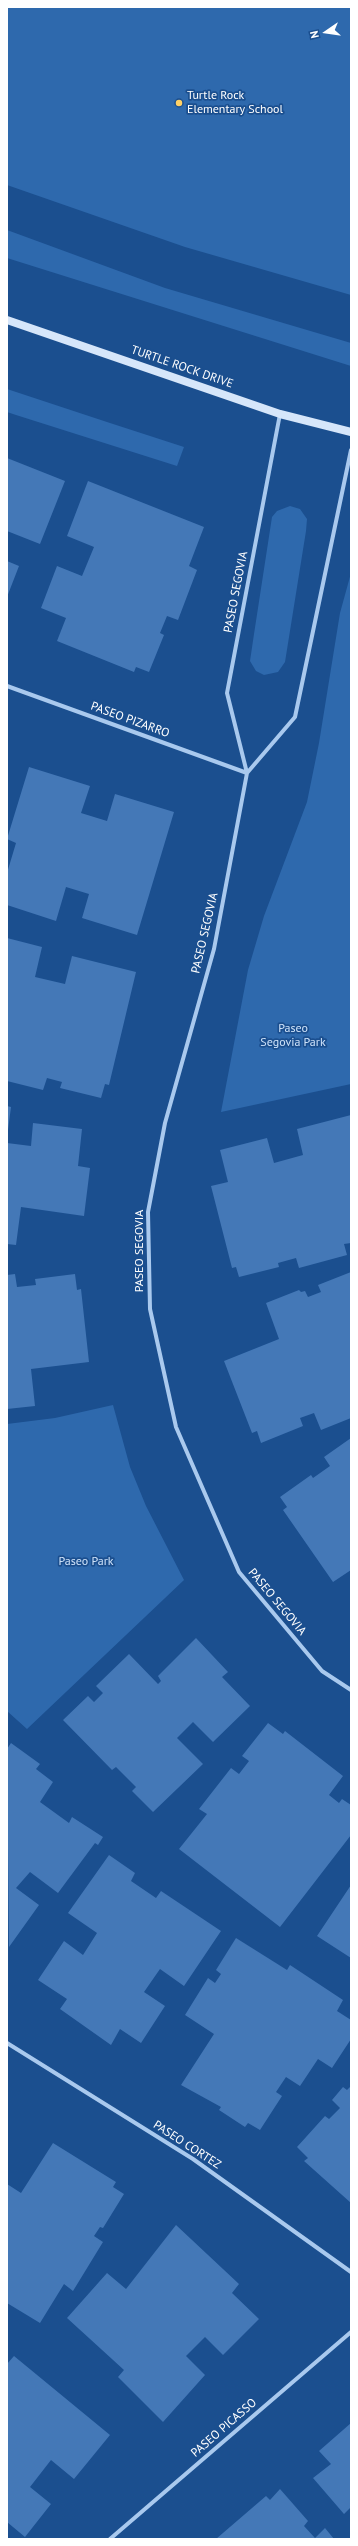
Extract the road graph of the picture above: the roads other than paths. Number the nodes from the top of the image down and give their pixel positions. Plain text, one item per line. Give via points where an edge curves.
1 (7, 320) edge
2 (280, 414) junction
3 (351, 432) edge
4 (351, 450) edge
5 (7, 686) edge
6 (247, 773) junction
7 (351, 1690) edge
8 (7, 2043) edge
9 (351, 2272) edge
10 (351, 2332) edge
11 (110, 2539) edge

1 - 2 street, TURTLE ROCK DRIVE
2 - 3 street, TURTLE ROCK DRIVE
2 - 6 street, PASEO SEGOVIA via 227,693
4 - 6 street, PASEO SEGOVIA via 295,716
5 - 6 street, PASEO PIZARRO
6 - 7 street, PASEO SEGOVIA via 214,948 165,1123 148,1212 150,1309 176,1427 239,1572 322,1671
8 - 9 street, PASEO CORTEZ via 193,2160
10 - 11 street, PASEO PICASSO

